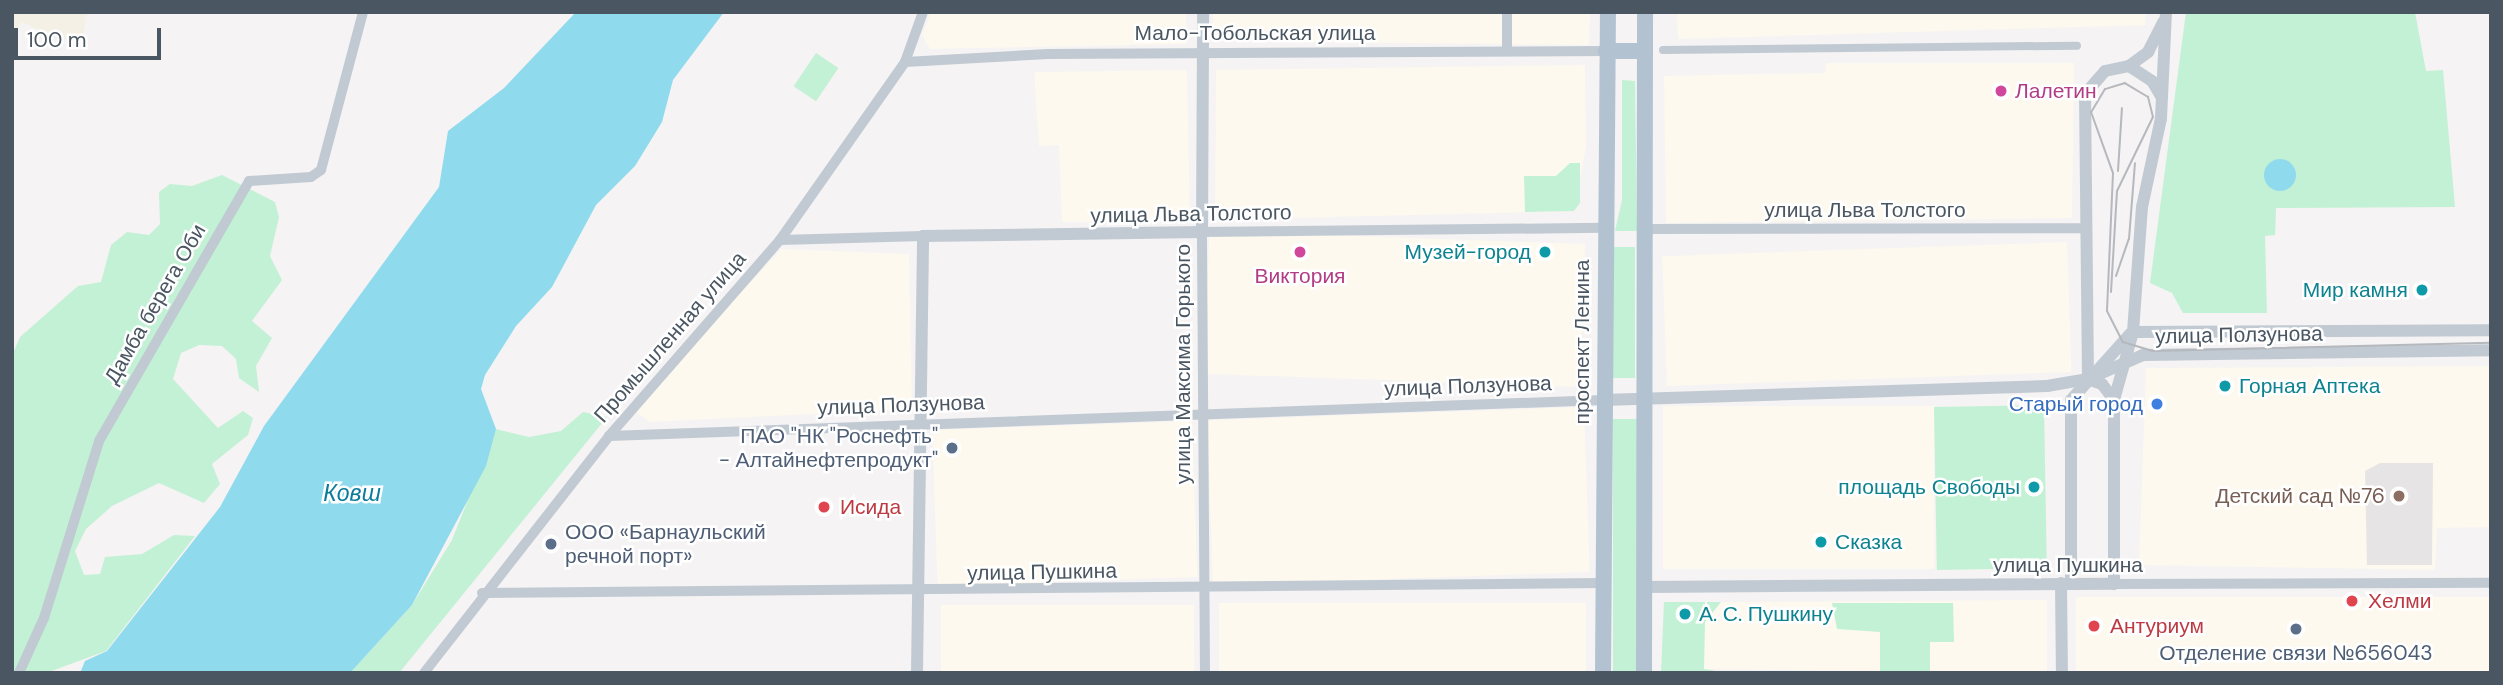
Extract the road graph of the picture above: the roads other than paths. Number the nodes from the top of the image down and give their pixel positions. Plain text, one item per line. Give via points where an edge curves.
1 (363, 12) edge
2 (923, 12) edge
3 (1203, 12) edge
4 (1507, 12) edge
5 (1608, 12) edge
6 (1645, 12) edge
7 (2165, 15) edge
8 (2077, 46) dead end
9 (1663, 50) dead end
10 (1507, 51) junction
11 (1606, 51) junction
12 (1645, 51) junction
13 (1203, 53) junction
14 (905, 62) junction
15 (2129, 66) junction
16 (2161, 96) junction
17 (1603, 228) junction
18 (2086, 228) junction
19 (1645, 229) junction
20 (1202, 232) junction
21 (923, 236) junction
22 (780, 240) junction
23 (2136, 329) junction
24 (2491, 330) edge
25 (2491, 350) edge
26 (2122, 365) junction
27 (2088, 379) junction
28 (1644, 399) junction
29 (1603, 400) junction
30 (2115, 400) junction
31 (1203, 415) junction
32 (921, 423) junction
33 (609, 436) junction
34 (1603, 583) junction
35 (2066, 583) junction
36 (2491, 583) edge
37 (2114, 584) junction
38 (1644, 587) junction
39 (1204, 590) junction
40 (917, 592) junction
41 (482, 593) junction
42 (19, 673) edge
43 (424, 673) edge
44 (917, 673) edge
45 (1205, 673) edge
46 (1603, 673) edge
47 (1644, 673) edge
48 (2062, 673) edge

1 - 42 street, Дамба берега Оби via 321,170 312,177 249,181 99,441 44,618
2 - 14 street, Промышленная улица
3 - 13 street, улица Максима Горького
4 - 10 street
5 - 11 main road, проспект Ленина
6 - 12 main road
7 - 15 street via 2148,52
7 - 16 street
8 - 9 street
10 - 11 street, Мало-Тобольская улица
10 - 13 street, Мало-Тобольская улица
11 - 12 main road
11 - 17 main road, проспект Ленина
12 - 19 main road
13 - 14 street, Мало-Тобольская улица
13 - 20 street, улица Максима Горького
14 - 22 street, Промышленная улица
15 - 16 street via 2152,80
15 - 18 street via 2094,79 2082,112
16 - 23 street
17 - 20 street, улица Льва Толстого
17 - 29 main road, проспект Ленина
18 - 19 street, улица Льва Толстого
18 - 27 street
19 - 28 main road
20 - 21 street, улица Льва Толстого
20 - 31 street, улица Максима Горького
21 - 22 street, улица Льва Толстого
21 - 32 street
22 - 33 street, Промышленная улица
23 - 24 street, улица Ползунова
23 - 26 street
23 - 27 street
25 - 26 street, улица Ползунова via 2143,355
26 - 27 street, улица Ползунова
26 - 30 street
27 - 28 street, улица Ползунова
27 - 30 street via 2102,384
27 - 35 street via 2071,400
28 - 29 street, улица Ползунова
28 - 38 main road
29 - 31 street, улица Ползунова
29 - 34 main road, проспект Ленина
30 - 37 street
31 - 32 street, улица Ползунова
31 - 39 street, улица Максима Горького
32 - 33 street, улица Ползунова
32 - 40 street
33 - 41 street, Промышленная улица
34 - 39 street, улица Пушкина
34 - 46 main road, проспект Ленина
35 - 37 street, улица Пушкина
35 - 38 street, улица Пушкина
35 - 48 street
36 - 37 street, улица Пушкина
38 - 47 main road
39 - 40 street, улица Пушкина
39 - 45 street, улица Максима Горького
40 - 41 street, улица Пушкина
40 - 44 street
41 - 43 street, Промышленная улица

